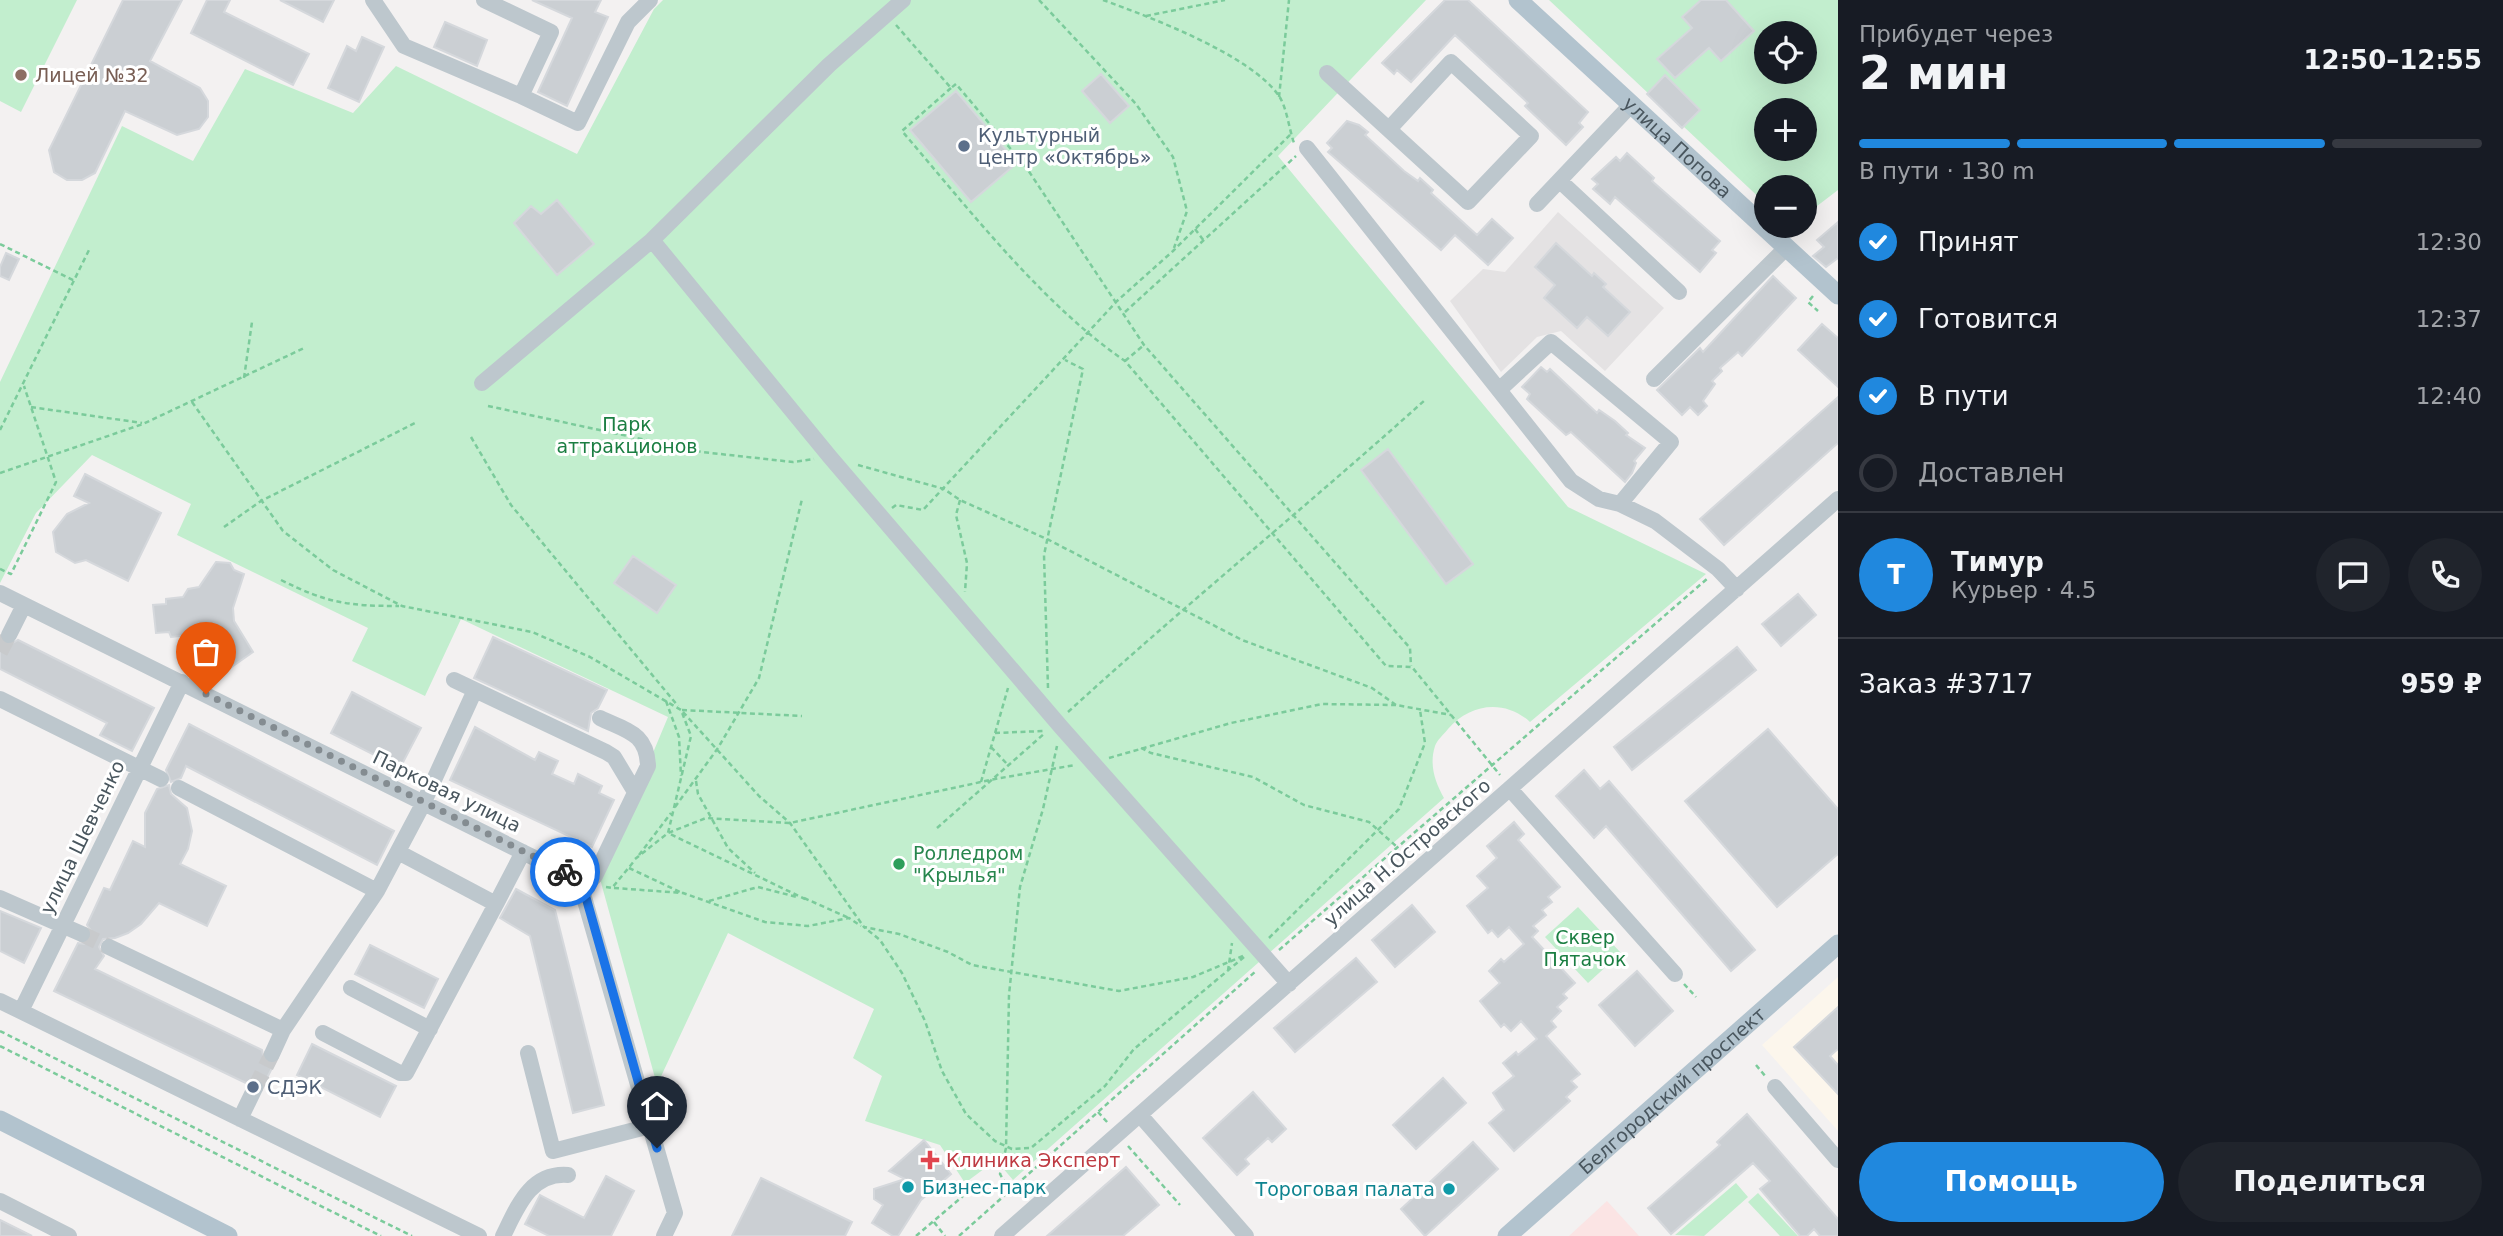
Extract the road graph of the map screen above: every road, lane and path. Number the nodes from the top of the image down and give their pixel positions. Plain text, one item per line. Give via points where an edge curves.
1 (373, 0) edge
2 (484, 0) edge
3 (650, 0) edge
4 (903, 0) edge
5 (1039, 0) edge
6 (1103, 0) edge
7 (1224, 0) edge
8 (1290, 0) edge
9 (1518, 0) edge
10 (888, 14) junction
11 (1146, 16) junction
12 (1327, 74) dead end
13 (951, 88) junction
14 (521, 96) junction
15 (1279, 97) junction
16 (1630, 106) junction
17 (1390, 128) junction
18 (1291, 134) junction
19 (1302, 151) junction
20 (1560, 181) junction
21 (1537, 204) dead end
22 (1195, 229) junction
23 (652, 240) junction
24 (1204, 241) junction
25 (0, 243) edge
26 (1786, 248) junction
27 (89, 250) dead end
28 (1173, 251) junction
29 (75, 281) junction
30 (1679, 292) dead end
31 (1838, 295) edge
32 (1117, 301) junction
33 (1125, 312) junction
34 (252, 322) dead end
35 (1088, 336) junction
36 (1144, 345) junction
37 (304, 348) dead end
38 (1065, 360) junction
39 (1125, 361) junction
40 (244, 379) junction
41 (1654, 379) dead end
42 (482, 383) dead end
43 (24, 386) junction
44 (1499, 390) junction
45 (1425, 400) dead end
46 (192, 402) junction
47 (488, 406) dead end
48 (31, 407) junction
49 (415, 423) dead end
50 (143, 424) junction
51 (0, 430) edge
52 (471, 438) dead end
53 (47, 456) junction
54 (830, 457) junction
55 (0, 473) edge
56 (944, 489) junction
57 (802, 499) dead end
58 (1838, 499) edge
59 (261, 500) junction
60 (960, 500) junction
61 (1620, 504) junction
62 (881, 515) junction
63 (1295, 516) junction
64 (224, 527) dead end
65 (1273, 533) junction
66 (1049, 540) junction
67 (0, 569) edge
68 (1718, 569) junction
69 (281, 580) dead end
70 (1737, 589) junction
71 (0, 593) edge
72 (24, 605) junction
73 (402, 606) junction
74 (1183, 607) junction
75 (964, 613) junction
76 (9, 635) tunnel mouth
77 (1412, 667) junction
78 (1014, 670) junction
79 (454, 680) dead end
80 (182, 682) junction
81 (475, 690) junction
82 (0, 699) edge
83 (666, 701) junction
84 (1396, 705) junction
85 (681, 710) junction
86 (1420, 710) junction
87 (739, 713) junction
88 (1451, 715) junction
89 (802, 716) dead end
90 (600, 718) dead end
91 (1056, 720) junction
92 (995, 733) junction
93 (991, 747) junction
94 (718, 748) junction
95 (1142, 748) junction
96 (1095, 762) junction
97 (1491, 764) junction
98 (1009, 766) junction
99 (139, 768) junction
100 (1052, 768) junction
101 (696, 778) junction
102 (161, 779) dead end
103 (681, 779) junction
104 (995, 779) junction
105 (981, 782) junction
106 (179, 788) dead end
107 (1510, 789) junction
108 (635, 792) junction
109 (423, 804) junction
110 (674, 809) junction
111 (714, 818) junction
112 (790, 823) junction
113 (937, 828) dead end
114 (1379, 830) junction
115 (668, 833) junction
116 (1396, 846) junction
117 (398, 852) junction
118 (523, 852) junction
119 (635, 859) junction
120 (629, 868) junction
121 (757, 876) junction
122 (589, 881) junction
123 (612, 888) junction
124 (377, 891) junction
125 (683, 893) junction
126 (0, 898) edge
127 (805, 899) junction
128 (708, 901) junction
129 (496, 904) junction
130 (849, 918) junction
131 (62, 928) junction
132 (864, 928) junction
133 (82, 934) tunnel mouth
134 (1838, 944) edge
135 (109, 947) tunnel mouth
136 (1263, 954) junction
137 (1011, 973) junction
138 (1675, 974) dead end
139 (1289, 984) junction
140 (351, 988) dead end
141 (0, 1001) edge
142 (21, 1011) junction
143 (430, 1029) junction
144 (283, 1030) junction
145 (0, 1031) edge
146 (323, 1033) dead end
147 (0, 1046) edge
148 (528, 1053) dead end
149 (272, 1054) tunnel mouth
150 (1775, 1087) dead end
151 (255, 1088) tunnel mouth
152 (1139, 1115) junction
153 (240, 1119) junction
154 (0, 1120) edge
155 (650, 1126) junction
156 (1006, 1148) junction
157 (1130, 1148) dead end
158 (1838, 1160) edge
159 (568, 1175) dead end
160 (1010, 1192) junction
161 (963, 1196) dead end
162 (0, 1201) edge
163 (1180, 1205) dead end
164 (933, 1222) junction
165 (69, 1236) edge
166 (228, 1236) edge
167 (381, 1236) edge
168 (412, 1236) edge
169 (478, 1236) edge
170 (503, 1236) edge
171 (664, 1236) edge
172 (916, 1236) edge
173 (945, 1236) edge
174 (959, 1236) edge
175 (1002, 1236) edge
176 (1246, 1236) edge
177 (1507, 1236) edge

1 - 14 street via 404,46
2 - 14 street via 551,32
3 - 14 street via 628,22 578,122
4 - 10 street
5 - 28 path via 1136,104 1173,157 1187,211
6 - 11 path
7 - 11 path
8 - 15 path
9 - 16 main road, улица Попова
10 - 13 path
10 - 23 street via 829,65
11 - 15 path via 1248,66
12 - 17 street
13 - 32 path via 956,84 1026,167
13 - 35 path via 902,131
15 - 18 path
16 - 20 street
16 - 26 main road, улица Попова
17 - 17 street via 1468,202 1531,136 1451,62
18 - 19 path
18 - 22 path
19 - 24 path
19 - 44 street
20 - 21 street
20 - 30 street
22 - 24 path
22 - 28 path
23 - 42 street
23 - 54 street
24 - 33 path
25 - 29 path
26 - 31 main road, улица Попова
26 - 41 street
27 - 29 path
28 - 32 path
29 - 43 path
32 - 33 path
32 - 35 path
33 - 36 path
34 - 40 path
35 - 38 path
35 - 39 path
36 - 39 path
36 - 63 path
37 - 40 path
38 - 56 path
38 - 66 path via 1083,369
39 - 65 path
40 - 46 path
43 - 48 path
43 - 51 path
44 - 61 street via 1571,481 1599,499
44 - 61 street via 1551,342 1671,442
45 - 63 path
46 - 50 path
46 - 59 path
47 - 54 path via 702,452 793,462
48 - 50 path
48 - 53 path
49 - 59 path
50 - 53 path
52 - 85 path via 510,505
53 - 55 path
53 - 67 path via 56,482 11,574
54 - 56 path
54 - 62 street
56 - 60 path
56 - 62 path via 923,510 896,505
57 - 87 path via 759,678
58 - 70 street, улица Н.Островского
59 - 64 path
59 - 73 path via 283,531 333,570
60 - 66 path
60 - 75 path via 956,515 967,563
61 - 68 street via 1655,521
62 - 75 street
63 - 65 path
63 - 77 path via 1410,648
65 - 74 path
65 - 77 path via 1386,666
66 - 74 path
66 - 91 path via 1044,569
68 - 70 street
68 - 97 path
69 - 73 path via 345,606
70 - 107 street, улица Н.Островского
71 - 72 street, Парковая улица
72 - 76 street
72 - 80 street, Парковая улица
73 - 83 path via 532,632 590,657
74 - 84 path via 1242,640 1372,688
74 - 91 path
75 - 78 street
77 - 88 path
78 - 91 street
78 - 92 path
79 - 81 street
80 - 99 street, улица Шевченко
80 - 109 street, Парковая улица
81 - 108 street via 614,757
81 - 109 street
82 - 99 street
83 - 85 path
83 - 103 path via 679,737
84 - 86 path
84 - 95 path via 1322,704
85 - 87 path
85 - 94 path
85 - 103 path via 691,736
86 - 88 path
86 - 114 path via 1424,743 1399,809
87 - 89 path
87 - 94 path
88 - 97 path
90 - 108 street via 637,736 647,750 648,766
91 - 96 street
91 - 100 path
92 - 93 path
92 - 98 path via 1048,730
93 - 98 path
93 - 105 path
94 - 101 path
94 - 112 path via 759,796
95 - 96 path
95 - 114 path via 1254,777 1304,804 1369,822
96 - 100 path
96 - 136 street
97 - 107 path
97 - 116 path
98 - 104 path
99 - 102 street
99 - 131 street, улица Шевченко
100 - 104 path
100 - 137 path via 1020,887
101 - 110 path
101 - 111 path via 698,793
103 - 110 path
104 - 105 path
104 - 113 path
105 - 112 path
106 - 124 street
107 - 138 street
107 - 139 street, улица Н.Островского
108 - 122 street
109 - 117 street
109 - 118 street, Парковая улица
110 - 115 path
110 - 119 path
111 - 112 path
111 - 115 path via 686,823
111 - 121 path via 728,848
112 - 132 path
114 - 116 path
114 - 136 path
115 - 119 path
115 - 121 path
116 - 136 path
117 - 124 street
117 - 129 street
118 - 122 street, Парковая улица
118 - 129 street
119 - 120 path
120 - 123 path
120 - 125 path
121 - 127 path
122 - 123 path
122 - 155 street
123 - 125 path
124 - 144 street
125 - 128 path
126 - 131 street
127 - 128 path via 758,887
127 - 130 path
128 - 130 path via 765,922 808,926
129 - 143 street
130 - 132 path
131 - 133 street
131 - 142 street, улица Шевченко
132 - 137 path via 899,934 972,965
132 - 156 path via 880,940 901,972 942,1071 966,1114
134 - 177 main road, Белгородский проспект
135 - 144 street
136 - 139 street
136 - 160 path
137 - 156 path
137 - 156 path via 1119,991 1193,977 1247,954 1134,1049 1105,1086 1031,1148
139 - 152 street, улица Н.Островского
140 - 143 street
141 - 142 street
142 - 153 street
143 - 146 street via 403,1074
144 - 149 street
145 - 168 path
147 - 167 path
148 - 155 street via 553,1151
150 - 158 street
151 - 153 street
152 - 175 street, улица Н.Островского
152 - 176 street
153 - 169 street
154 - 166 main road
155 - 171 street via 675,1213
156 - 160 path via 1000,1174
157 - 163 path
159 - 170 street via 545,1178 528,1190
160 - 174 path
161 - 164 path
162 - 165 street
164 - 172 path
164 - 173 path

